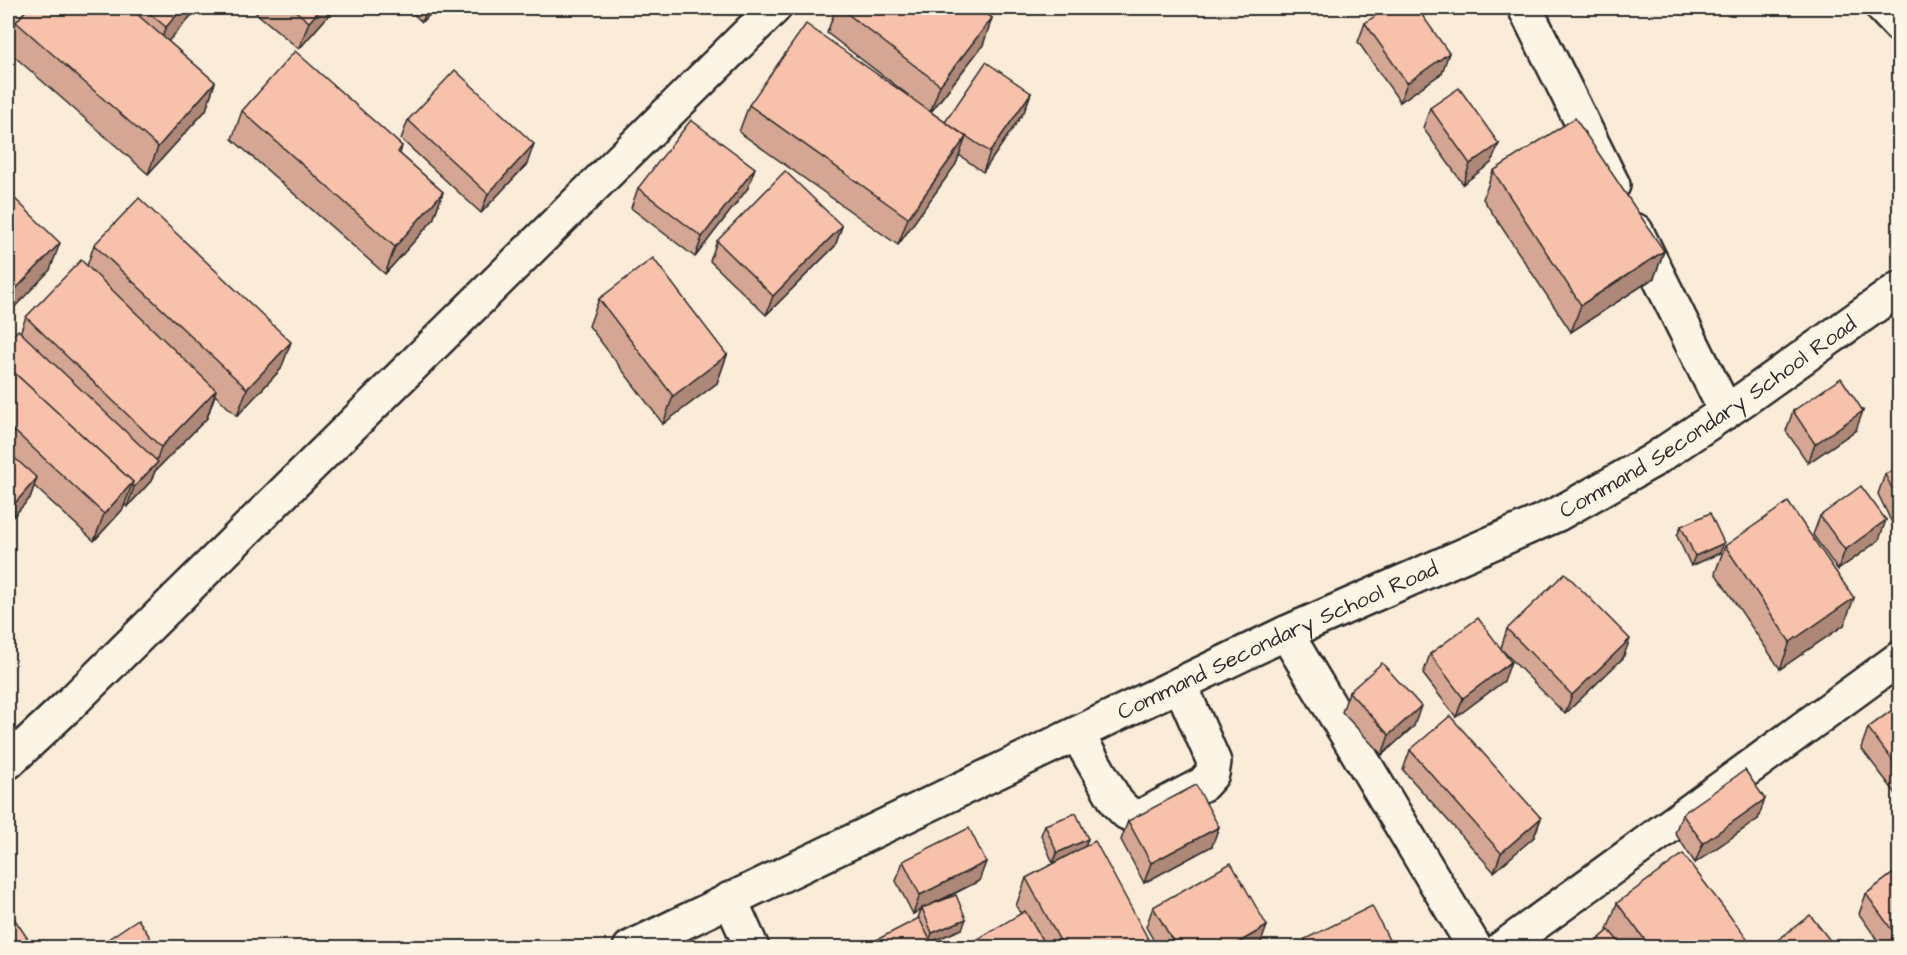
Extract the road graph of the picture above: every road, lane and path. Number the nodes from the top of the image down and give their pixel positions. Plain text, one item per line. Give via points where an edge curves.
1 (774, 8) edge
2 (1525, 8) edge
3 (1883, 8) edge
4 (1899, 26) edge
5 (1898, 292) edge
6 (1726, 412) junction
7 (1286, 633) junction
8 (1899, 658) edge
9 (1180, 684) junction
10 (1077, 734) junction
11 (8, 762) edge
12 (730, 899) junction
13 (630, 948) edge
14 (752, 948) edge
15 (1475, 948) edge
16 (1502, 948) edge

1 - 11 street
2 - 6 street
3 - 4 street
5 - 6 street, Command Secondary School Road
6 - 7 street, Command Secondary School Road via 1652,461 1558,514
7 - 9 street, Command Secondary School Road
7 - 15 street
8 - 16 street
9 - 10 street, Command Secondary School Road
9 - 10 street via 1214,762 1212,774 1203,784 1140,817 1127,813 1117,803
10 - 12 street, Command Secondary School Road
12 - 13 street, Command Secondary School Road
12 - 14 street

